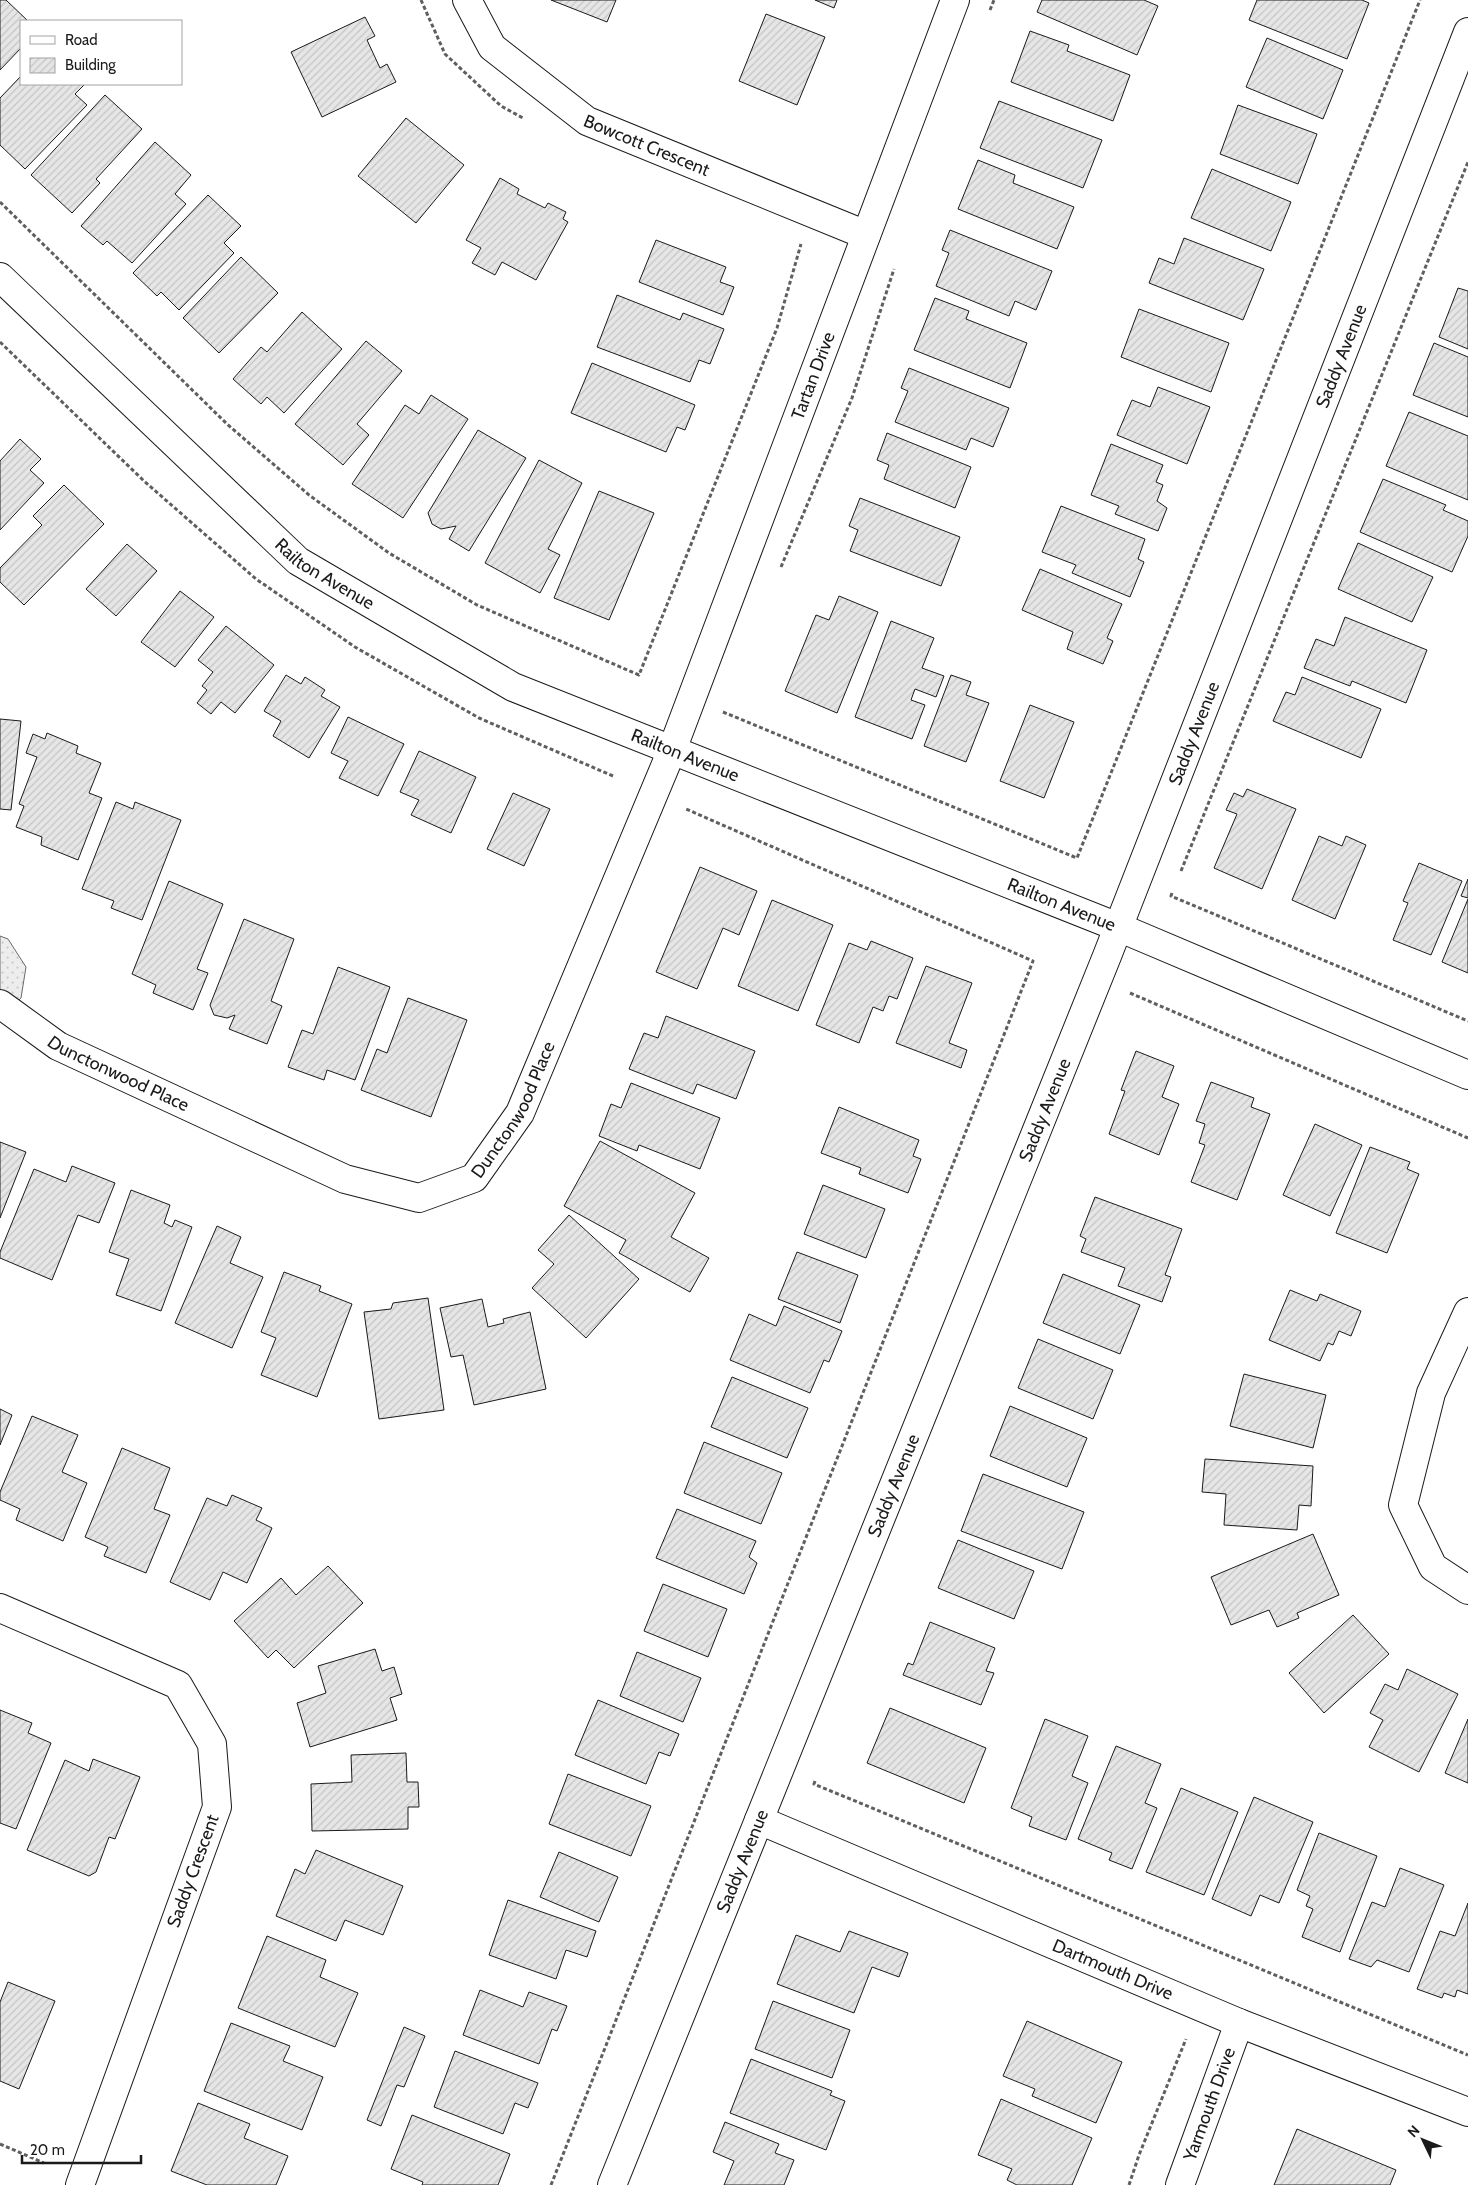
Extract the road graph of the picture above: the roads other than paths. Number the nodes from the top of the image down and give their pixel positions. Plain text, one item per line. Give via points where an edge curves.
1 (467, 0) edge
2 (955, 0) edge
3 (1468, 32) edge
4 (866, 235) junction
5 (0, 277) edge
6 (672, 750) junction
7 (1118, 927) junction
8 (0, 1004) edge
9 (1468, 1075) edge
10 (1468, 1312) edge
11 (1468, 1590) edge
12 (0, 1608) edge
13 (760, 1820) junction
14 (1239, 2023) junction
15 (1468, 2112) edge
16 (80, 2185) edge
17 (612, 2185) edge
18 (1180, 2185) edge

1 - 4 street, Bowcott Crescent via 492,47 586,121
2 - 4 street, Tartan Drive
3 - 7 street, Saddy Avenue
4 - 6 street, Tartan Drive
5 - 6 street, Railton Avenue via 298,561 513,686
6 - 7 street, Railton Avenue
6 - 8 street, Dunctonwood Place via 520,1113 474,1178 420,1198 345,1179 58,1046
7 - 9 street, Railton Avenue
7 - 13 street, Saddy Avenue
10 - 11 street via 1431,1393 1403,1505 1433,1567
12 - 16 street, Saddy Crescent via 178,1685 212,1744 217,1807
13 - 14 street, Dartmouth Drive
13 - 17 street, Saddy Avenue
14 - 15 street, Dartmouth Drive
14 - 18 street, Yarmouth Drive

